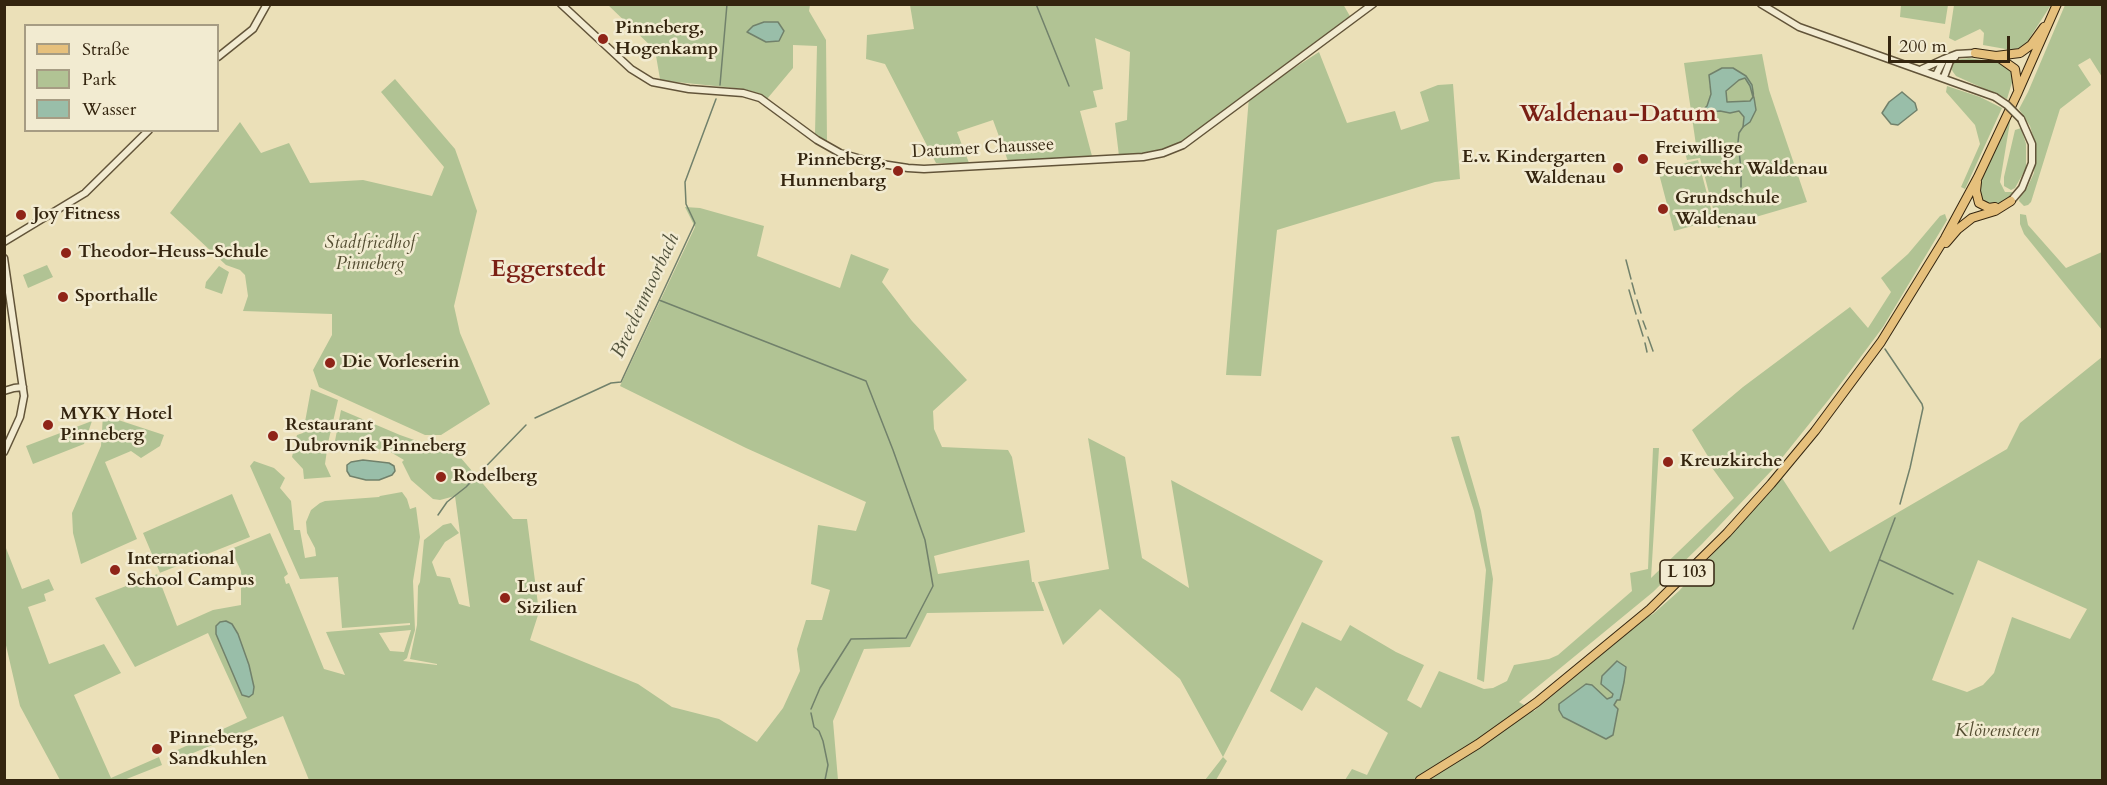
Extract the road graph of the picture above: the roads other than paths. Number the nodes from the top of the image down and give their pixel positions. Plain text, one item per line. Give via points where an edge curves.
1 (267, 4) edge
2 (561, 4) edge
3 (1373, 4) edge
4 (1761, 4) edge
5 (2057, 4) edge
6 (2052, 16) junction
7 (1976, 53) joint
8 (1957, 54) junction
9 (219, 56) edge
10 (1996, 56) junction
11 (1944, 59) junction
12 (1921, 69) junction
13 (1936, 75) junction
14 (1944, 77) junction
15 (2019, 92) junction
16 (147, 132) edge
17 (1978, 177) junction
18 (2011, 201) junction
19 (4, 242) edge
20 (1935, 255) junction
21 (4, 258) edge
22 (23, 387) junction
23 (4, 391) edge
24 (4, 452) edge
25 (1420, 780) edge

1 - 9 street via 253,28
2 - 3 street, Datumer Chaussee via 631,69 652,82 760,98 840,153 874,163 916,168 1163,153 1183,145
4 - 12 street via 1799,27
5 - 6 main road, L 103
6 - 10 main road via 2025,49 2013,55
6 - 15 main road, L 103
7 - 8 street
7 - 10 main road
8 - 11 street
8 - 14 street
10 - 15 main road via 2015,69
11 - 12 street
11 - 13 street
12 - 13 street
13 - 14 street
14 - 18 street, bridge via 2007,105 2030,135 2032,163 2026,182
15 - 17 main road, L 103
16 - 19 street via 84,193
17 - 18 main road via 1977,197 1983,206 1995,208
17 - 20 main road, L 103
18 - 20 main road via 1964,223
20 - 25 main road, L 103 via 1881,342 1815,431 1684,576 1538,702
21 - 22 street
22 - 23 street
22 - 24 street via 20,417

